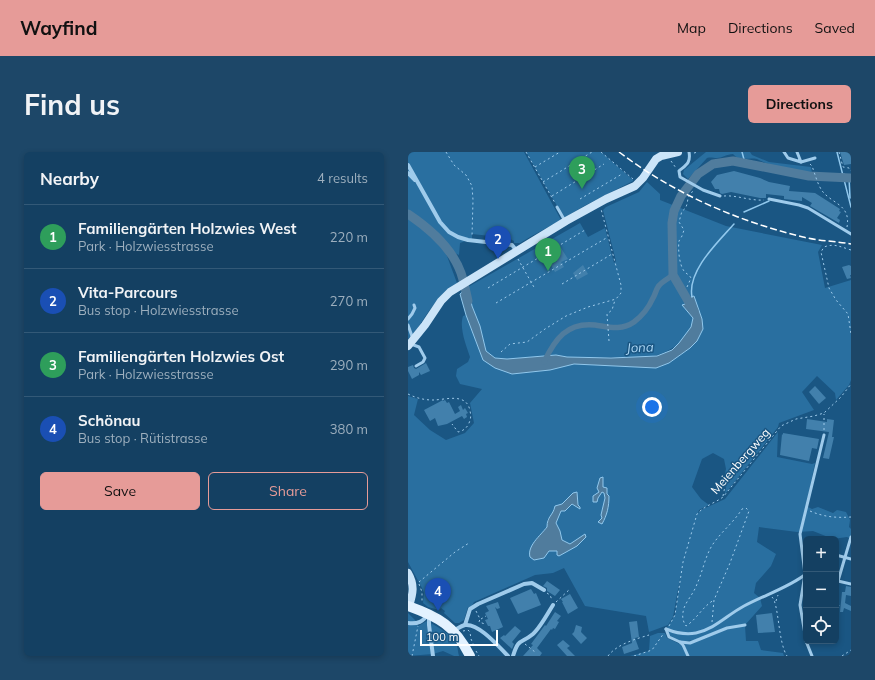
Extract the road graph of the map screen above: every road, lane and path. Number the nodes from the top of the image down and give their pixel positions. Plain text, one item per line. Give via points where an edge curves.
1 (446, 152) edge
2 (526, 152) edge
3 (560, 152) edge
4 (592, 152) edge
5 (601, 152) edge
6 (678, 152) edge
7 (689, 152) edge
8 (784, 152) edge
9 (797, 152) edge
10 (839, 152) edge
11 (816, 158) dead end
12 (669, 159) dead end
13 (801, 162) junction
14 (604, 164) dead end
15 (408, 165) edge
16 (534, 168) junction
17 (851, 171) edge
18 (408, 173) edge
19 (679, 173) junction
20 (622, 174) dead end
21 (633, 180) dead end
22 (542, 182) junction
23 (418, 184) junction
24 (700, 188) junction
25 (551, 196) junction
26 (720, 196) joint
27 (580, 199) dead end
28 (769, 199) joint
29 (599, 203) junction
30 (557, 206) joint
31 (566, 221) junction
32 (585, 230) dead end
33 (846, 231) junction
34 (851, 234) edge
35 (608, 237) junction
36 (472, 240) junction
37 (851, 250) edge
38 (517, 254) junction
39 (612, 254) junction
40 (522, 267) junction
41 (531, 282) junction
42 (562, 284) dead end
43 (687, 287) dead end
44 (488, 288) dead end
45 (535, 289) dead end
46 (616, 299) junction
47 (496, 303) dead end
48 (414, 305) dead end
49 (408, 319) edge
50 (408, 325) edge
51 (851, 334) edge
52 (609, 340) dead end
53 (411, 343) edge
54 (501, 352) dead end
55 (416, 366) dead end
56 (851, 384) edge
57 (408, 394) edge
58 (824, 413) junction
59 (452, 424) dead end
60 (824, 435) joint
61 (727, 476) dead end
62 (723, 496) junction
63 (806, 510) junction
64 (851, 518) edge
65 (851, 537) edge
66 (469, 543) dead end
67 (839, 556) edge
68 (845, 557) junction
69 (851, 559) edge
70 (806, 572) edge
71 (408, 573) edge
72 (803, 576) edge
73 (851, 584) edge
74 (413, 585) junction
75 (570, 589) dead end
76 (544, 590) joint
77 (803, 590) edge
78 (768, 594) junction
79 (422, 598) dead end
80 (714, 600) junction
81 (553, 605) junction
82 (409, 606) edge
83 (474, 606) junction
84 (426, 610) junction
85 (486, 616) dead end
86 (480, 619) junction
87 (803, 622) edge
88 (408, 623) edge
89 (418, 623) junction
90 (485, 624) dead end
91 (745, 624) dead end
92 (465, 625) junction
93 (714, 626) junction
94 (666, 629) junction
95 (458, 631) junction
96 (650, 635) dead end
97 (521, 641) junction
98 (680, 642) junction
99 (808, 644) edge
100 (851, 650) edge
101 (536, 652) dead end
102 (412, 656) edge
103 (433, 656) edge
104 (470, 656) edge
105 (479, 656) edge
106 (508, 656) edge
107 (513, 656) edge
108 (608, 656) edge
109 (634, 656) edge
110 (688, 656) edge
111 (787, 656) edge
112 (812, 656) edge
113 (842, 656) edge

1 - 36 path via 472,186
2 - 16 path
3 - 16 path
4 - 22 path
5 - 21 path
6 - 29 street via 659,157 638,184
7 - 19 lane via 689,163
8 - 13 lane via 788,158
9 - 13 lane
10 - 17 path via 843,167
11 - 13 lane
12 - 19 path
13 - 33 path via 810,164 824,192 845,212 848,222
14 - 25 path
15 - 23 street
16 - 22 path
18 - 23 street
19 - 24 lane via 680,177
20 - 27 path
22 - 25 path
23 - 36 street via 444,228 453,235
24 - 26 lane
24 - 43 path via 690,192 686,209 682,211 678,222 684,230 679,241 679,260 684,271 692,278
25 - 30 path
26 - 28 path
28 - 33 lane via 808,208
29 - 31 street
29 - 35 path
30 - 31 lane
31 - 38 street
32 - 40 path
33 - 34 lane
35 - 39 path
35 - 41 path
36 - 38 street via 512,245
37 - 51 path via 830,245 824,247 821,252 829,288 848,314
38 - 40 path
38 - 53 street via 450,292 434,309
39 - 42 path
39 - 46 path via 622,288
40 - 41 path
40 - 44 path
41 - 45 path
41 - 47 path
46 - 52 path via 612,310 607,314
46 - 54 path via 566,316 527,342 510,344
48 - 49 lane via 415,308
50 - 53 lane
53 - 55 lane via 419,347 425,358
56 - 58 path
57 - 59 path via 425,399 464,400 470,407 471,419 468,426 458,432
58 - 60 path
58 - 62 path, Meienbergweg via 796,419 781,426
60 - 63 lane
61 - 62 path
62 - 94 path, Meienbergweg via 697,514 684,562 675,615
63 - 64 path via 821,516
63 - 70 lane via 800,534
65 - 68 lane
66 - 74 path
67 - 68 lane
68 - 69 lane
68 - 73 lane via 838,581
71 - 74 street
72 - 78 lane
74 - 82 street
75 - 81 path
76 - 81 path via 550,595
76 - 83 street via 532,584 524,584
77 - 87 lane via 800,605
78 - 93 lane via 742,607
78 - 111 path via 774,598
79 - 84 path
80 - 80 path via 749,511 746,508 742,509 712,546 697,585 684,608 683,621 686,626
80 - 93 path
81 - 97 street via 534,633
82 - 84 main road
83 - 86 path
83 - 92 street via 470,609
84 - 89 street via 425,618
84 - 95 main road
84 - 103 street
85 - 86 path
86 - 90 path via 479,622
88 - 89 street
89 - 102 path
91 - 98 lane via 727,628 690,643
92 - 95 street
92 - 106 street via 481,631
93 - 94 lane via 707,630 684,634
94 - 98 lane via 669,637
94 - 109 path, Meienbergweg via 652,650
95 - 104 main road
95 - 105 path via 470,632
96 - 108 path via 625,644
97 - 101 path
97 - 107 street via 516,645
98 - 110 lane
99 - 112 lane
100 - 113 path

